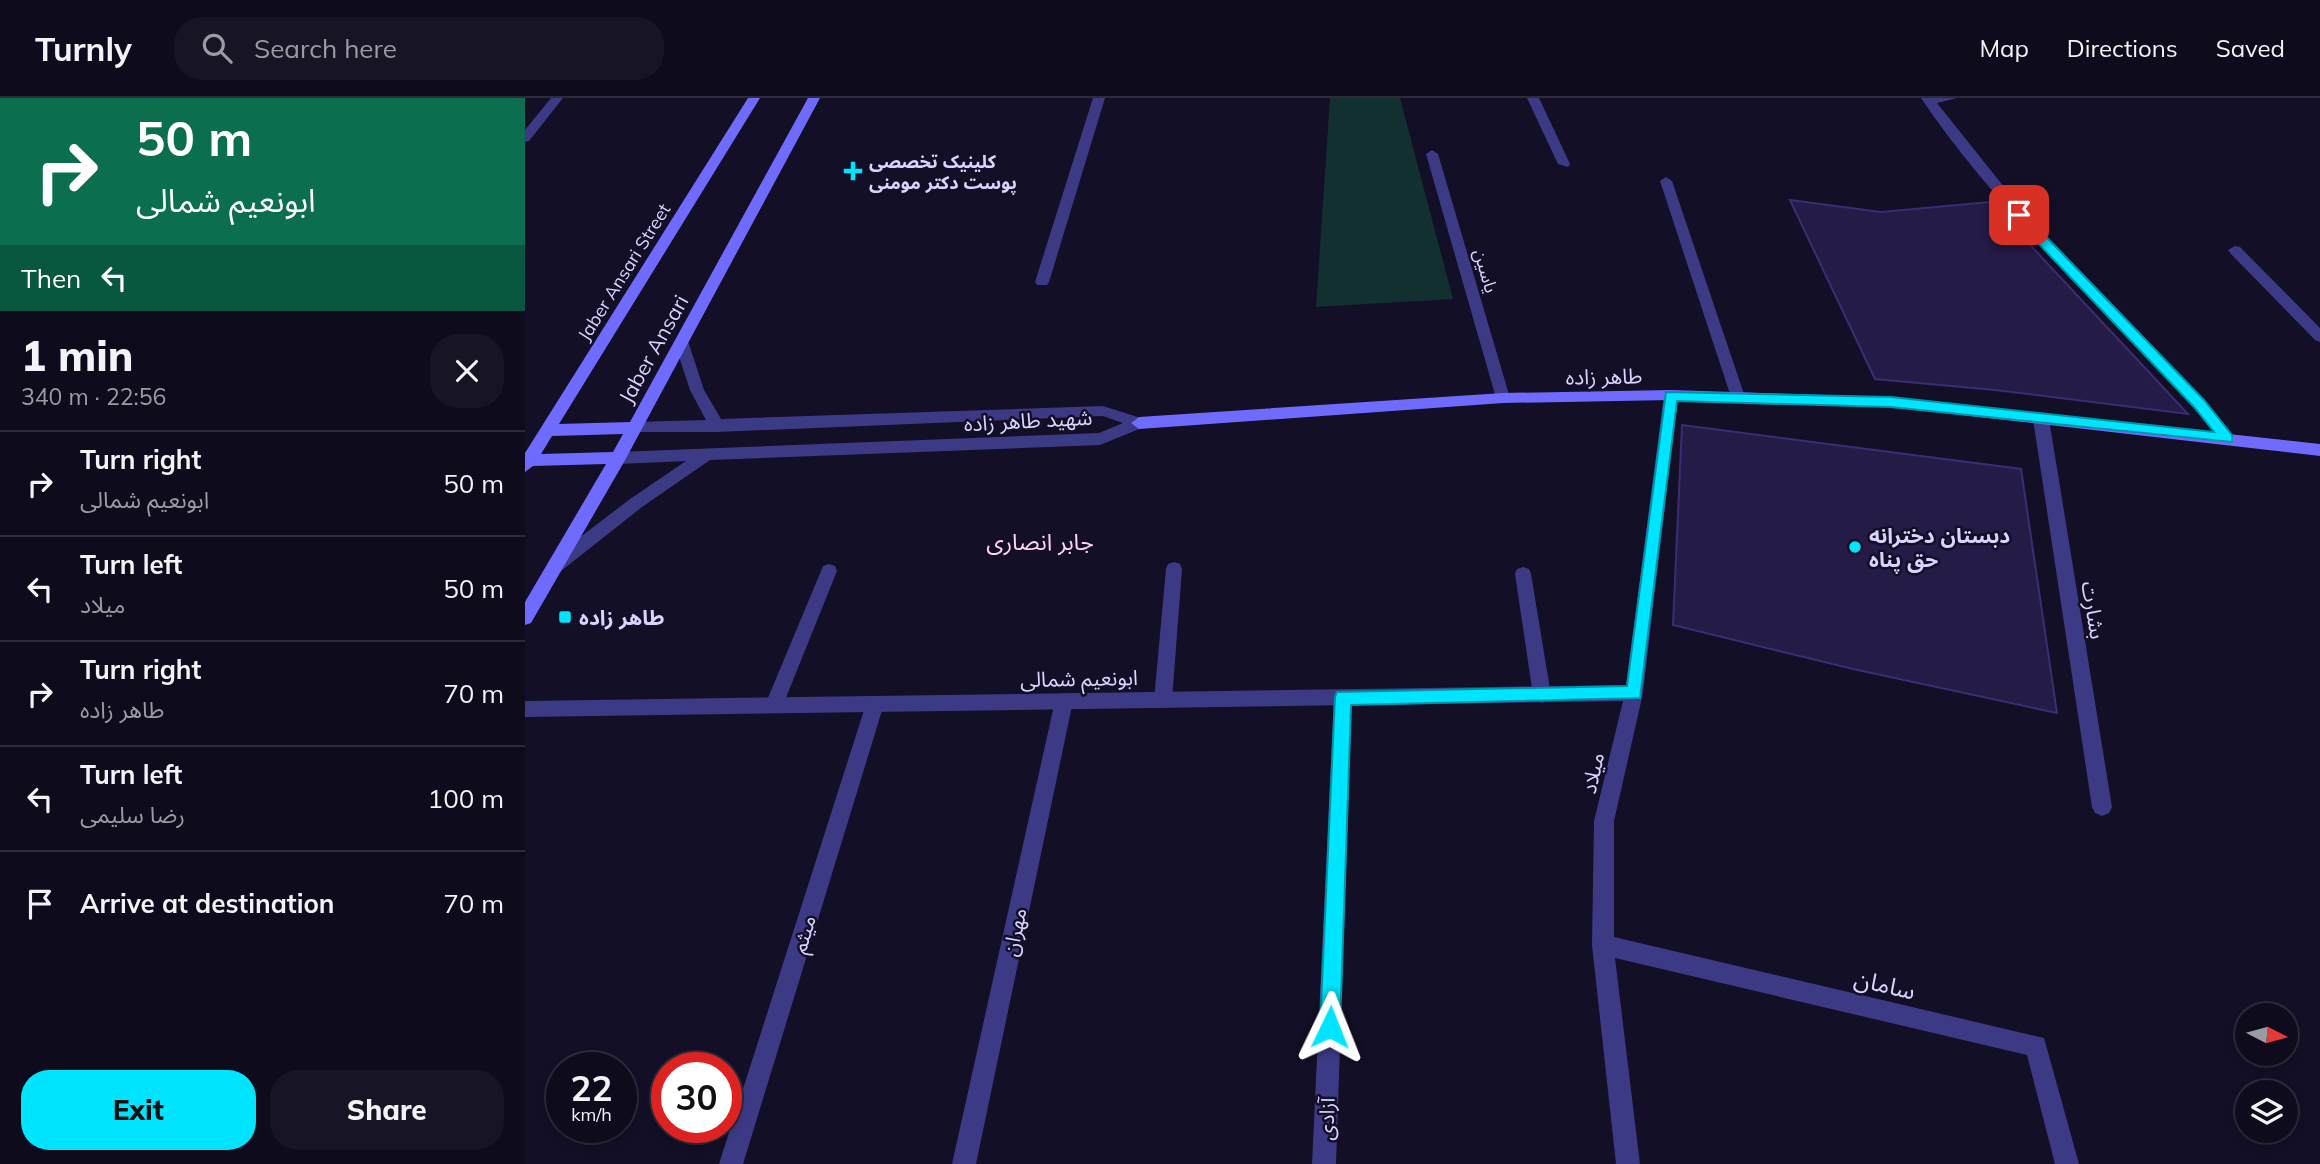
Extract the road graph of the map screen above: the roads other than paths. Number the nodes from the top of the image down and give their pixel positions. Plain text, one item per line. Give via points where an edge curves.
1 (557, 98) edge
2 (754, 98) edge
3 (814, 98) edge
4 (1099, 98) edge
5 (1533, 98) edge
6 (1951, 98) edge
7 (1928, 99) edge
8 (525, 138) edge
9 (1433, 154) dead end
10 (1564, 164) dead end
11 (1666, 181) dead end
12 (2235, 250) dead end
13 (1042, 282) dead end
14 (2320, 337) edge
15 (681, 341) junction
16 (1671, 396) junction
17 (1738, 397) junction
18 (1503, 398) junction
19 (2041, 419) junction
20 (1139, 423) junction
21 (717, 426) junction
22 (633, 428) junction
23 (548, 430) junction
24 (2227, 438) junction
25 (2320, 450) edge
26 (708, 454) junction
27 (618, 458) junction
28 (527, 463) edge
29 (555, 566) junction
30 (1174, 569) dead end
31 (829, 571) dead end
32 (1523, 574) dead end
33 (525, 618) edge
34 (1634, 693) junction
35 (1542, 695) junction
36 (1343, 697) junction
37 (1163, 699) junction
38 (1064, 701) junction
39 (875, 704) junction
40 (774, 705) junction
41 (525, 709) edge
42 (2102, 807) dead end
43 (1603, 945) junction
44 (731, 1164) edge
45 (964, 1164) edge
46 (1324, 1164) edge
47 (1628, 1164) edge
48 (2067, 1164) edge

1 - 8 street
2 - 23 main road, Jaber Ansari Street
3 - 15 main road, Jaber Ansari
4 - 13 street
5 - 10 street
6 - 7 street
7 - 24 street via 2019,215
9 - 18 street, یاسین
11 - 17 street
12 - 14 street
15 - 21 street via 697,390
15 - 22 main road, Jaber Ansari
16 - 17 main road, طاهر زاده
16 - 18 main road, طاهر زاده
16 - 34 street, میلاد
17 - 19 main road, طاهر زاده via 1891,402
18 - 20 main road, طاهر زاده
19 - 24 main road, طاهر زاده
19 - 42 street, بشارت
20 - 21 street, شهید طاهر زاده via 1103,411
20 - 26 street, شهید طاهر زاده via 1100,439
21 - 22 street, شهید طاهر زاده
22 - 23 main road
22 - 27 main road, Jaber Ansari
23 - 28 main road, Jaber Ansari Street
24 - 25 main road, طاهر زاده
26 - 27 street, شهید طاهر زاده
26 - 29 street
27 - 28 main road
27 - 29 main road, Jaber Ansari
29 - 33 main road, Jaber Ansari
30 - 37 street
31 - 40 street
32 - 35 street
34 - 35 street, ابونعیم شمالی
34 - 43 street, میلاد via 1604,821
35 - 36 street, ابونعیم شمالی
36 - 37 street, ابونعیم شمالی
36 - 46 street, آزادی
37 - 38 street, ابونعیم شمالی
38 - 39 street, ابونعیم شمالی
38 - 45 street, مهران
39 - 40 street, ابونعیم شمالی
39 - 44 street, میثم
40 - 41 street, ابونعیم شمالی
43 - 47 street, میلاد
43 - 48 street, سامان via 2036,1046

